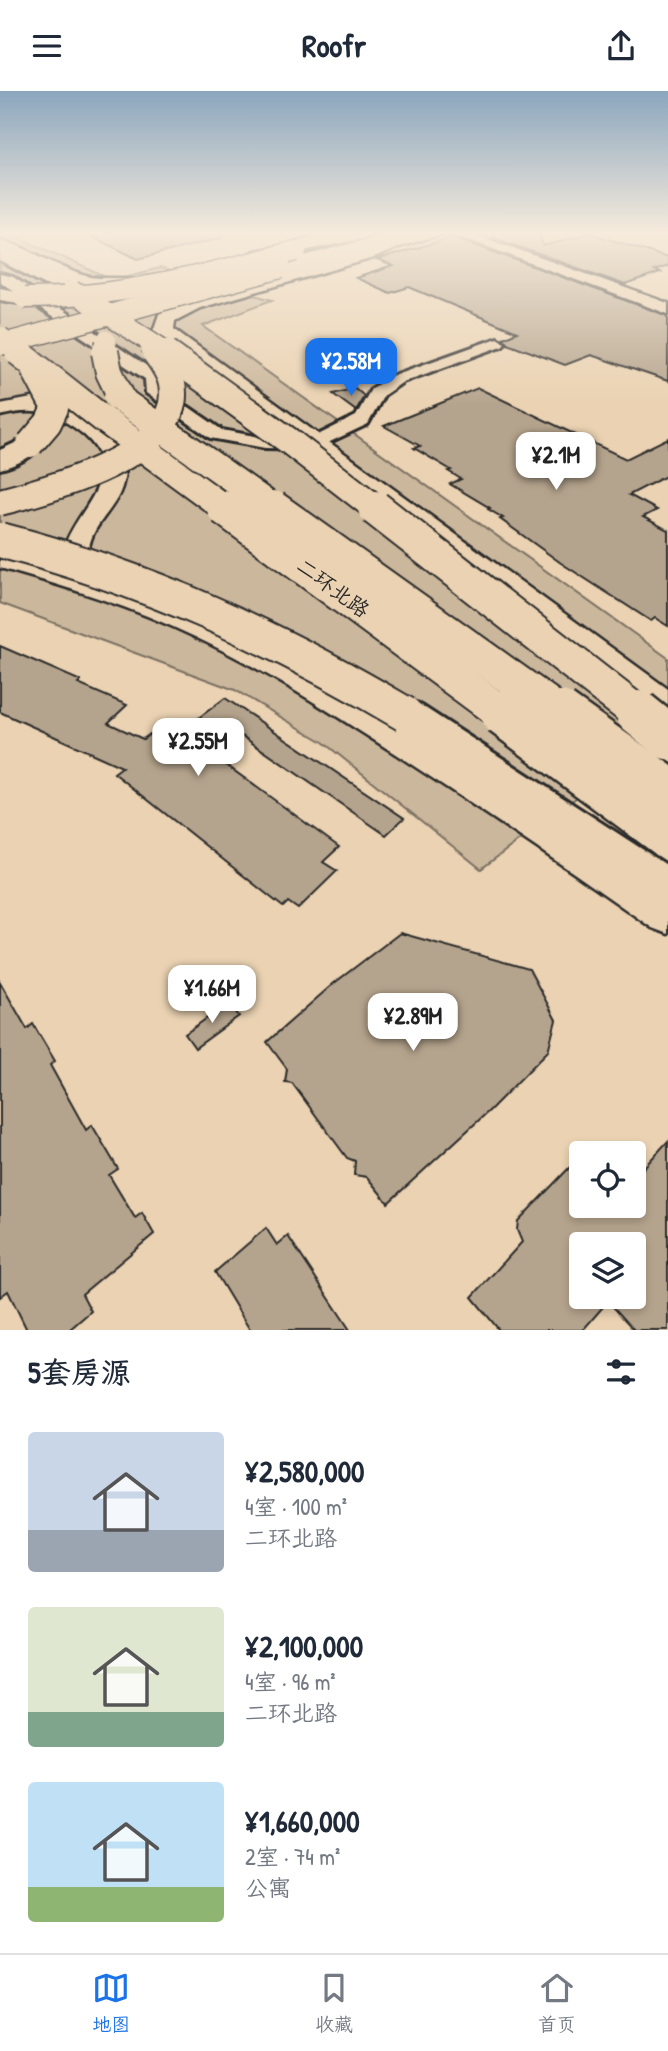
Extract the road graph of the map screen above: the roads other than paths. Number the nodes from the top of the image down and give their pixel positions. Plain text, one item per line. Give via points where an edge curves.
1 (24, 290) edge
2 (68, 290) edge
3 (141, 290) edge
4 (167, 290) edge
5 (178, 290) edge
6 (229, 290) edge
7 (235, 290) edge
8 (615, 290) edge
9 (72, 291) joint
10 (0, 294) edge
11 (668, 309) edge
12 (0, 314) edge
13 (139, 332) junction
14 (0, 337) edge
15 (497, 343) dead end
16 (0, 345) edge
17 (31, 363) junction
18 (123, 401) junction
19 (11, 402) edge
20 (315, 444) junction
21 (0, 461) edge
22 (0, 502) edge
23 (0, 540) edge
24 (0, 559) edge
25 (79, 581) junction
26 (668, 708) edge
27 (668, 737) edge
28 (668, 790) edge
29 (668, 836) edge
30 (668, 891) edge
31 (668, 914) edge

1 - 20 street via 153,377 152,389 216,434 265,443
2 - 9 main road
3 - 10 main road, bridge via 55,300
4 - 14 main road, bridge
5 - 16 main road, bridge
6 - 18 main road, bridge via 150,313 118,329 106,341 103,356
7 - 20 main road via 173,313 163,331
8 - 11 street
9 - 13 main road, bridge
12 - 18 main road, 二环北路, bridge
13 - 22 main road, bridge via 173,386 173,400 161,424 132,452 94,474
13 - 27 main road, bridge via 289,441
14 - 17 main road, 二环北路, bridge
15 - 20 street via 397,379 377,393 362,420
17 - 21 main road, bridge via 55,408 30,444
17 - 29 main road, 二环北路, bridge
18 - 28 main road, 二环北路, bridge
19 - 25 street via 50,407 79,421 104,443 114,468 108,493 79,538 75,551
20 - 26 main road
23 - 30 main road, bridge via 180,596 302,653 519,788
24 - 25 main road
25 - 31 main road via 179,617 266,660 352,709

